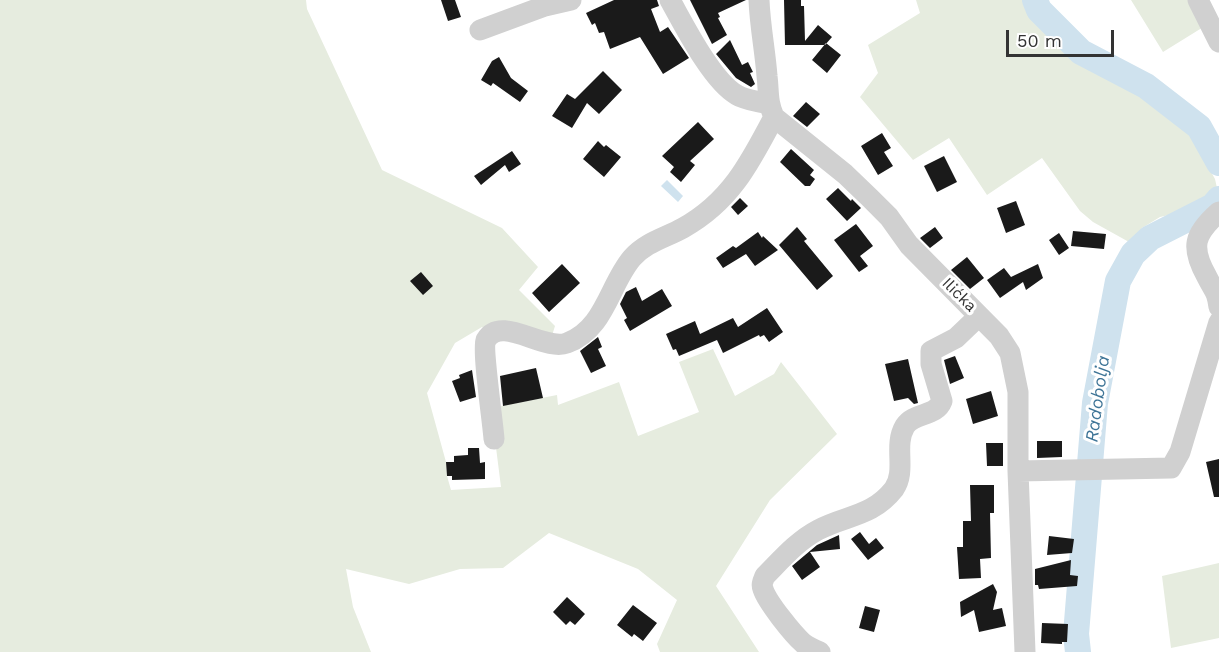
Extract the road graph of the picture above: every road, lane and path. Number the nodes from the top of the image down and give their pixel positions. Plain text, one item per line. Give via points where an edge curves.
1 (571, 0) edge
2 (670, 0) edge
3 (759, 0) edge
4 (1198, 0) edge
5 (480, 30) dead end
6 (1219, 42) edge
7 (771, 110) junction
8 (1219, 212) edge
9 (1219, 298) edge
10 (979, 316) junction
11 (1219, 322) edge
12 (494, 439) dead end
13 (1018, 471) junction
14 (820, 652) edge
15 (1025, 652) edge

1 - 5 street
2 - 7 street via 724,83 737,95
3 - 7 street
4 - 6 street
7 - 10 street, Ilićka via 870,198 909,245
7 - 12 street via 736,183 713,207 633,256 603,312 586,330 560,345 549,345 516,332 501,330 491,334 485,342 484,357
8 - 9 street via 1205,224 1197,240 1198,257
10 - 13 street, Ilićka via 1010,353 1018,392
10 - 14 street via 956,338 931,351 942,401 934,411 916,417 904,429 899,440 900,470 894,489 869,511 815,531 762,582 766,597 793,633
11 - 13 street via 1180,452 1171,468
13 - 15 street, Ilićka

